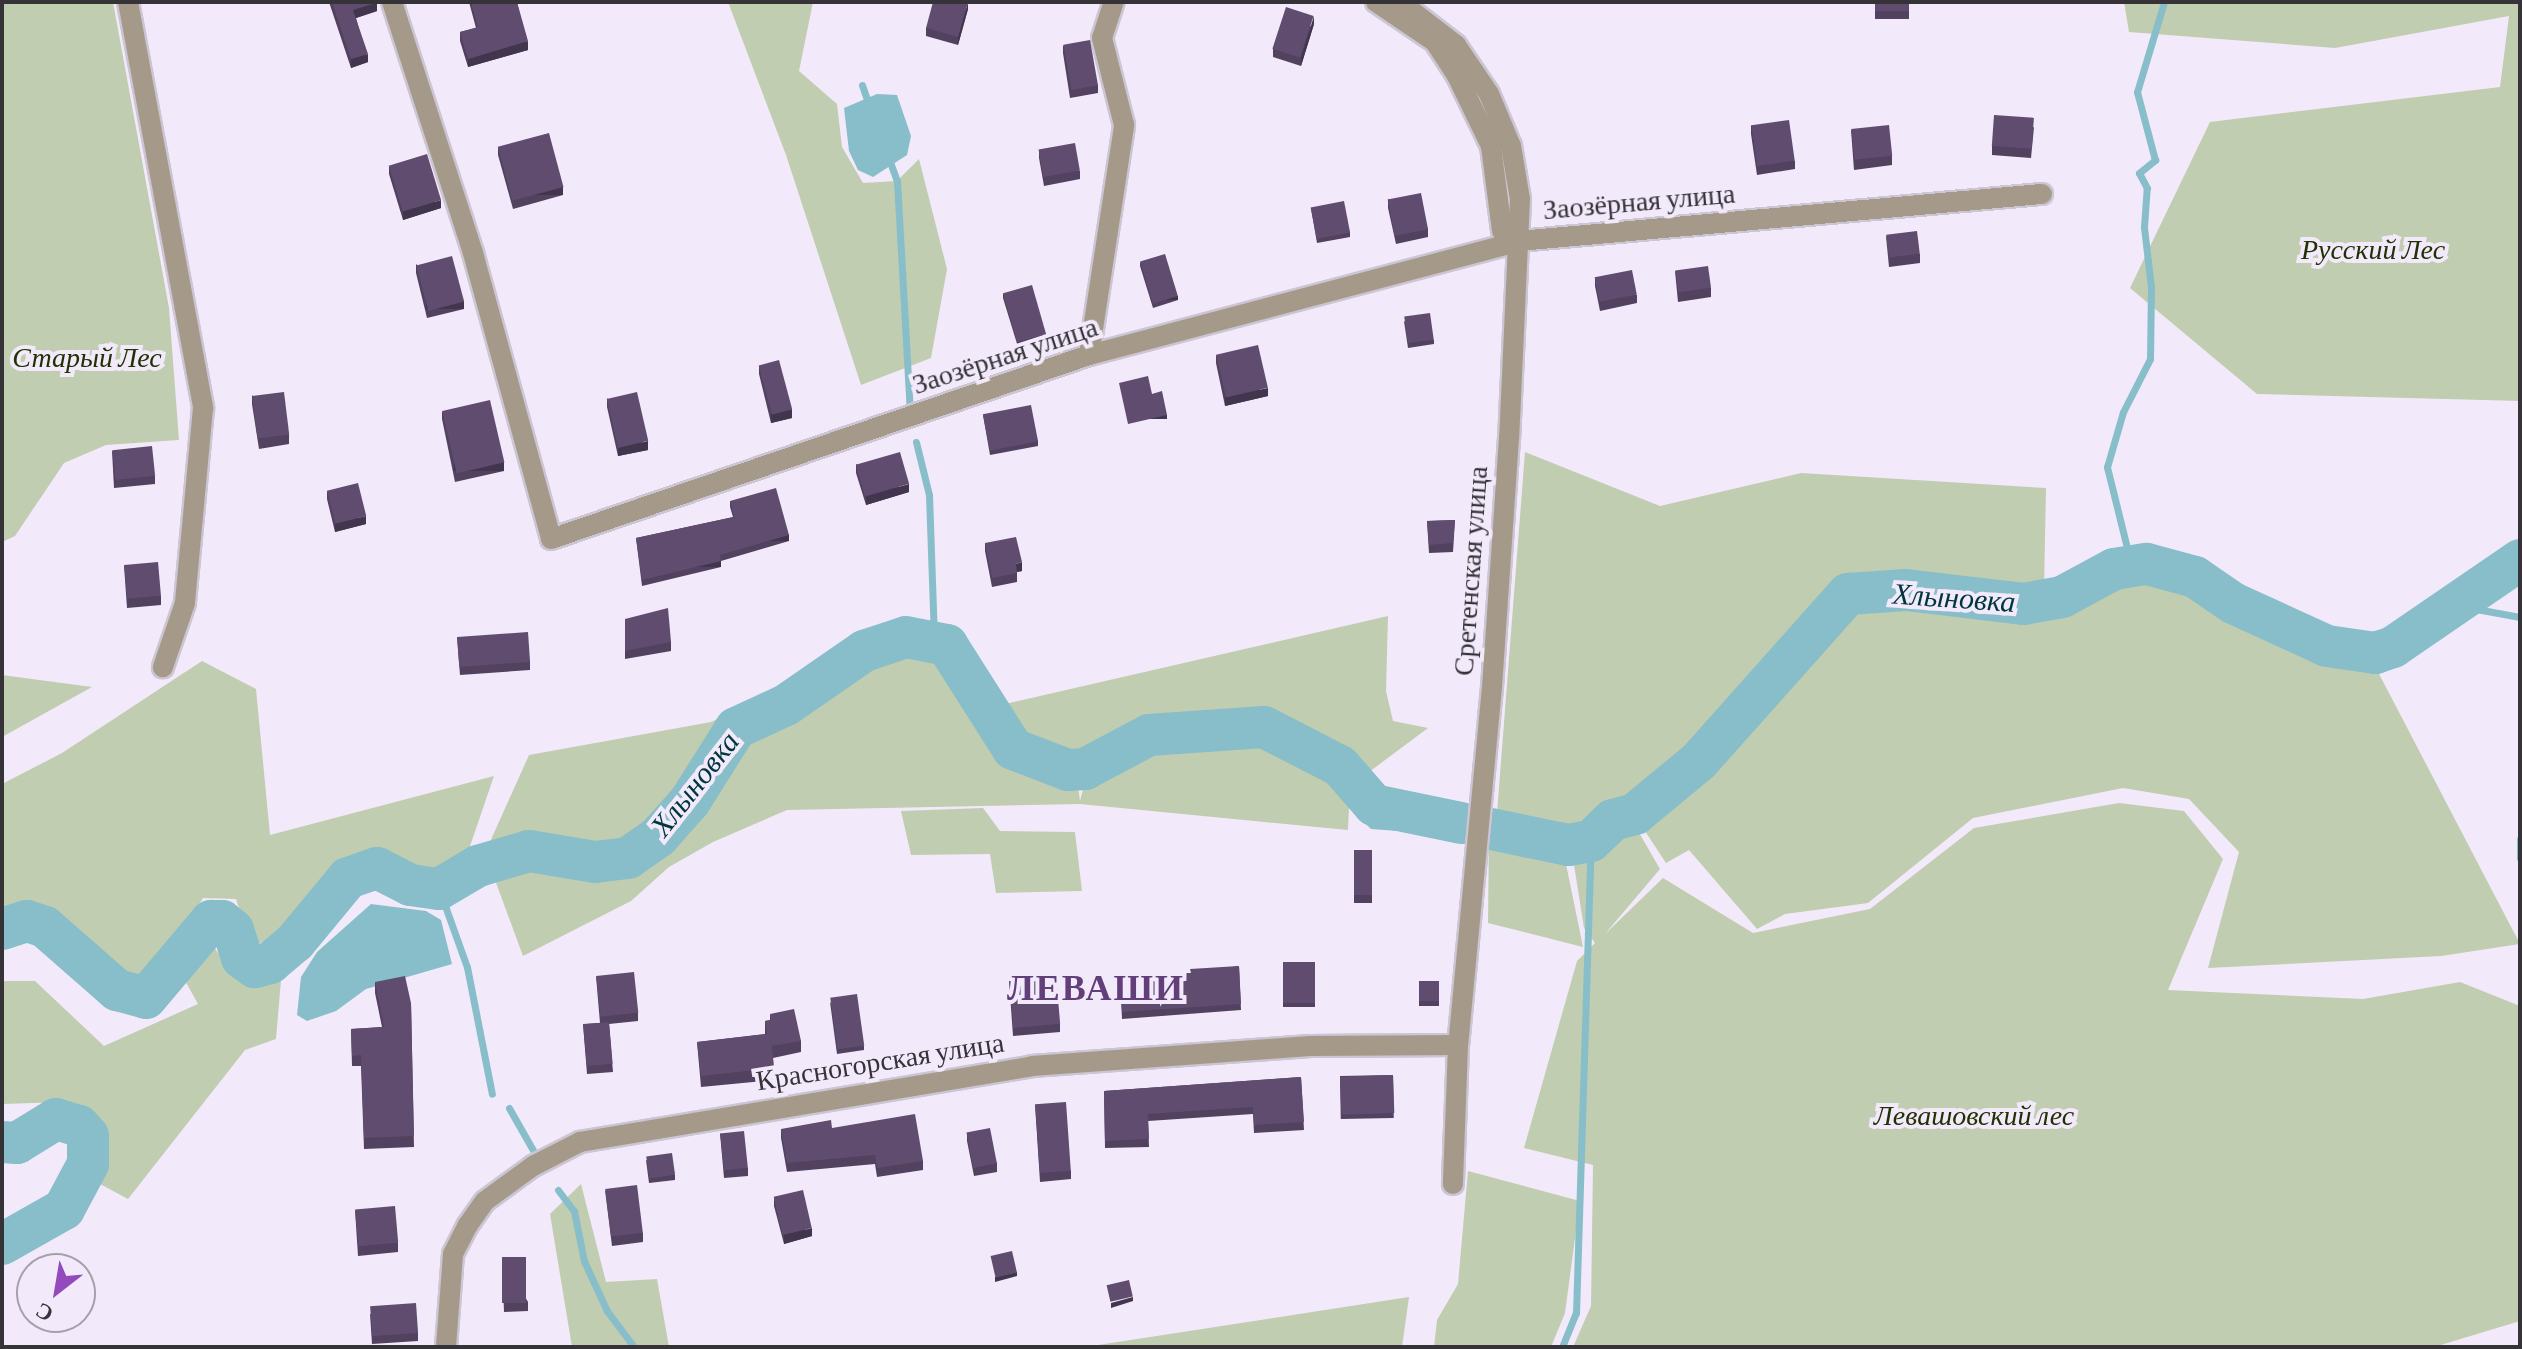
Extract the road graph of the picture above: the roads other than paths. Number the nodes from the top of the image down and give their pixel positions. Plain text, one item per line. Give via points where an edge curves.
1 (128, 2) edge
2 (392, 2) edge
3 (1114, 2) edge
4 (1376, 2) edge
5 (1400, 2) edge
6 (2042, 194) dead end
7 (1510, 236) junction
8 (1089, 355) junction
9 (163, 667) dead end
10 (1458, 1045) junction
11 (1453, 1184) dead end
12 (446, 1347) edge

1 - 9 street via 203,408 185,603
2 - 8 street, Заозёрная улица via 473,253 551,539
3 - 8 street via 1102,38 1124,125
4 - 7 street via 1435,42 1456,74 1491,146
5 - 7 street, Сретенская улица via 1456,45 1489,94 1511,146 1520,199
6 - 7 street, Заозёрная улица
7 - 8 street, Заозёрная улица
7 - 10 street, Сретенская улица via 1492,687
10 - 11 street, Сретенская улица
10 - 12 street, Красногорская улица via 1310,1046 1032,1066 580,1142 533,1166 485,1201 468,1225 453,1254

